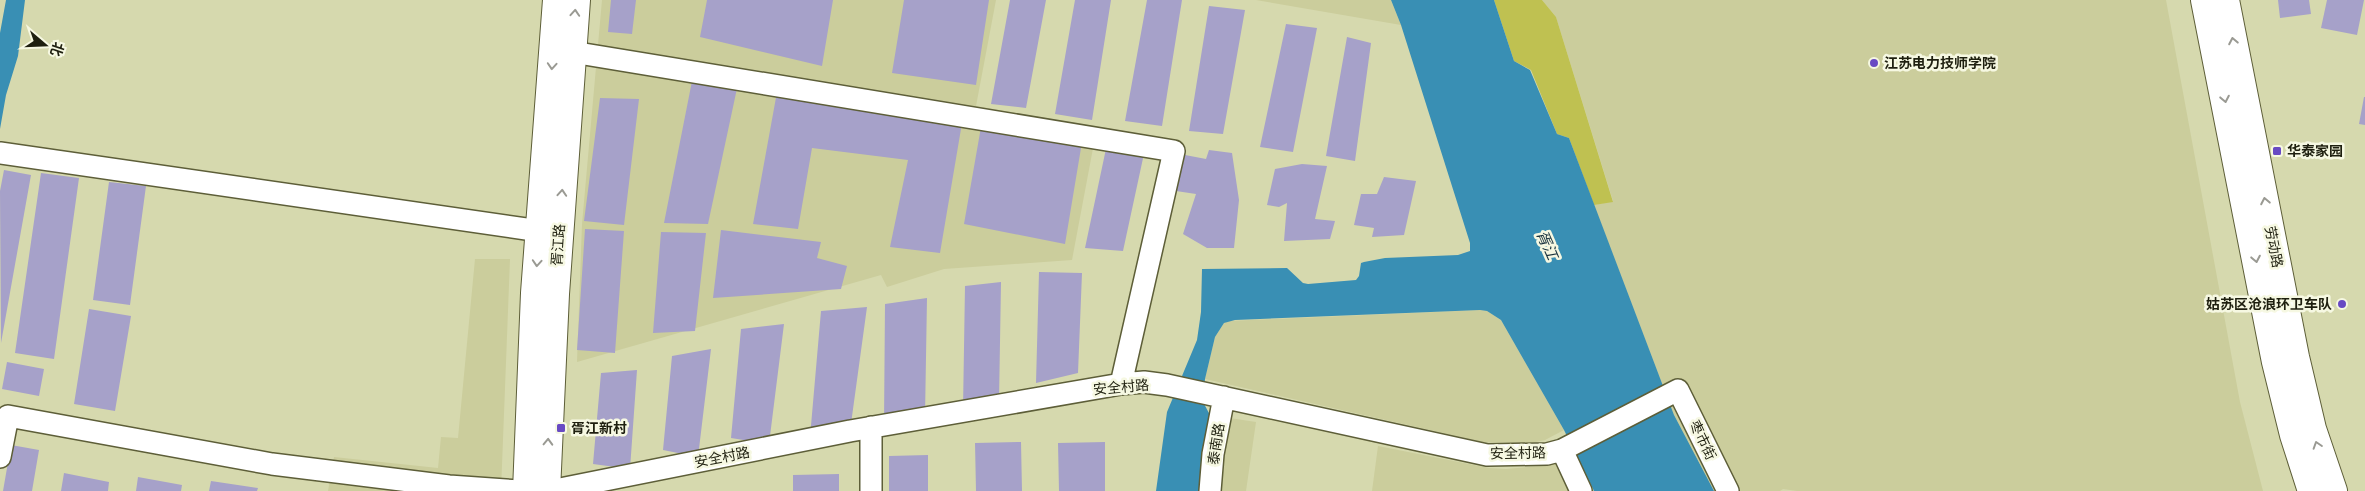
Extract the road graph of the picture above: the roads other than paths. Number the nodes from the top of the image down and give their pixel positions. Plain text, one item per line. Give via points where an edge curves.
1 (556, 0) edge
2 (576, 0) edge
3 (2206, 0) edge
4 (2225, 0) edge
5 (572, 52) junction
6 (6, 154) edge
7 (540, 231) junction
8 (1121, 384) junction
9 (1674, 392) joint
10 (1216, 395) junction
11 (871, 427) junction
12 (1565, 448) junction
13 (0, 457) edge
14 (520, 491) edge
15 (527, 491) edge
16 (548, 491) edge
17 (871, 491) edge
18 (1210, 491) edge
19 (1581, 491) edge
20 (1728, 491) edge
21 (2312, 491) edge
22 (2333, 491) edge

1 -> 7 main road, 胥江路
5 -> 2 main road, 胥江路
3 -> 21 main road, 劳动路 via 2276,362
22 -> 4 main road, 劳动路 via 2312,429 2295,357
5 - 8 street via 1174,151
16 -> 5 main road, 胥江路 via 553,321
6 - 7 street
7 -> 15 main road, 胥江路
8 - 10 street, 安全村路 via 1144,382
8 - 11 street, 安全村路
9 - 12 street, 安全村路
9 - 20 street, 枣市街
10 - 12 street, 安全村路 via 1486,454 1547,454
10 - 18 street, 泰南路
11 - 16 street, 安全村路
11 - 17 street
12 - 19 street
13 - 14 street via 8,416 272,464 449,486

